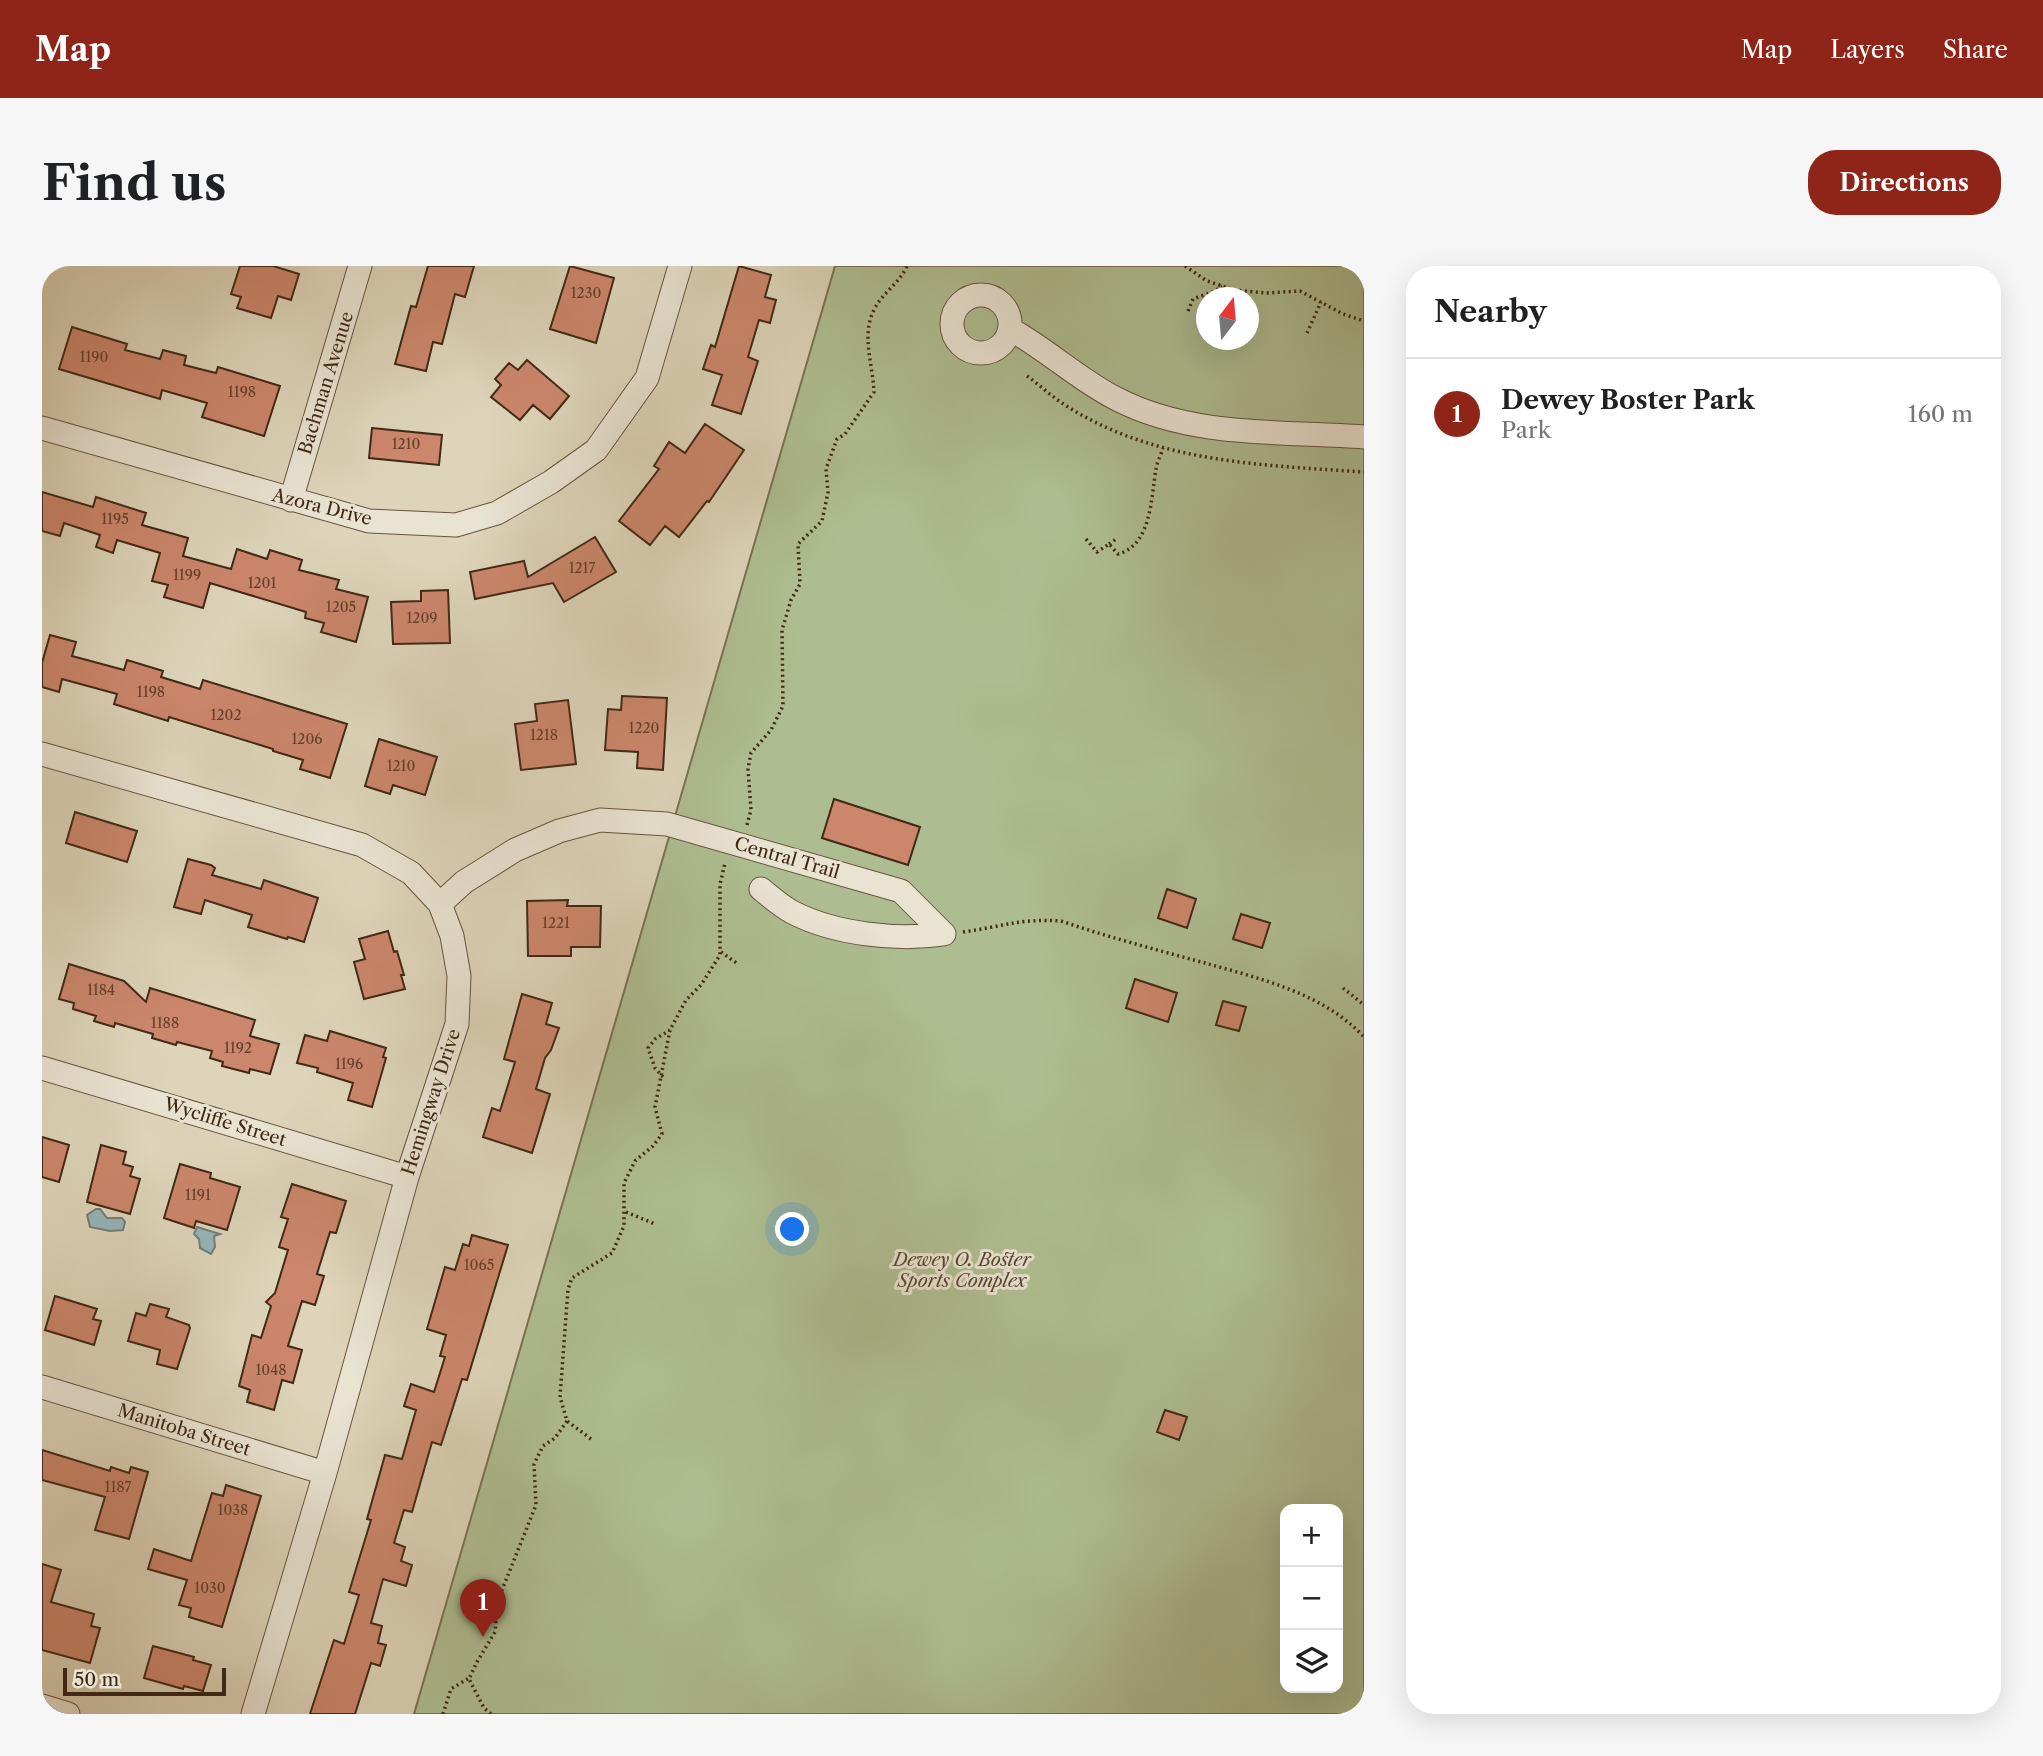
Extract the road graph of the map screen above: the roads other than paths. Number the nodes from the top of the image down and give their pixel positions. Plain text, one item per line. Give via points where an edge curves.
1 (360, 266) edge
2 (680, 266) edge
3 (1010, 330) dead end
4 (42, 428) edge
5 (1364, 436) edge
6 (291, 500) junction
7 (42, 754) edge
8 (761, 889) dead end
9 (440, 904) junction
10 (42, 1068) edge
11 (407, 1177) junction
12 (42, 1387) edge
13 (325, 1473) junction
14 (42, 1706) edge
15 (68, 1714) edge
16 (253, 1714) edge

1 - 6 street, Bachman Avenue
2 - 6 street, Azora Drive via 647,379 596,450 551,482 497,513 456,525 369,522
3 - 5 street via 1040,345 1118,400 1160,416 1212,427
4 - 6 street, Azora Drive
7 - 9 street, Hemingway Drive via 362,845 411,873
8 - 9 street, Central Trail via 790,911 822,925 920,937 944,934 901,891 667,824 600,820 515,850 464,882
9 - 11 street, Hemingway Drive via 459,976 457,1024
10 - 11 street, Wycliffe Street
11 - 13 street, Hemingway Drive
12 - 13 street, Manitoba Street
13 - 16 street, Hemingway Drive
14 - 15 street

